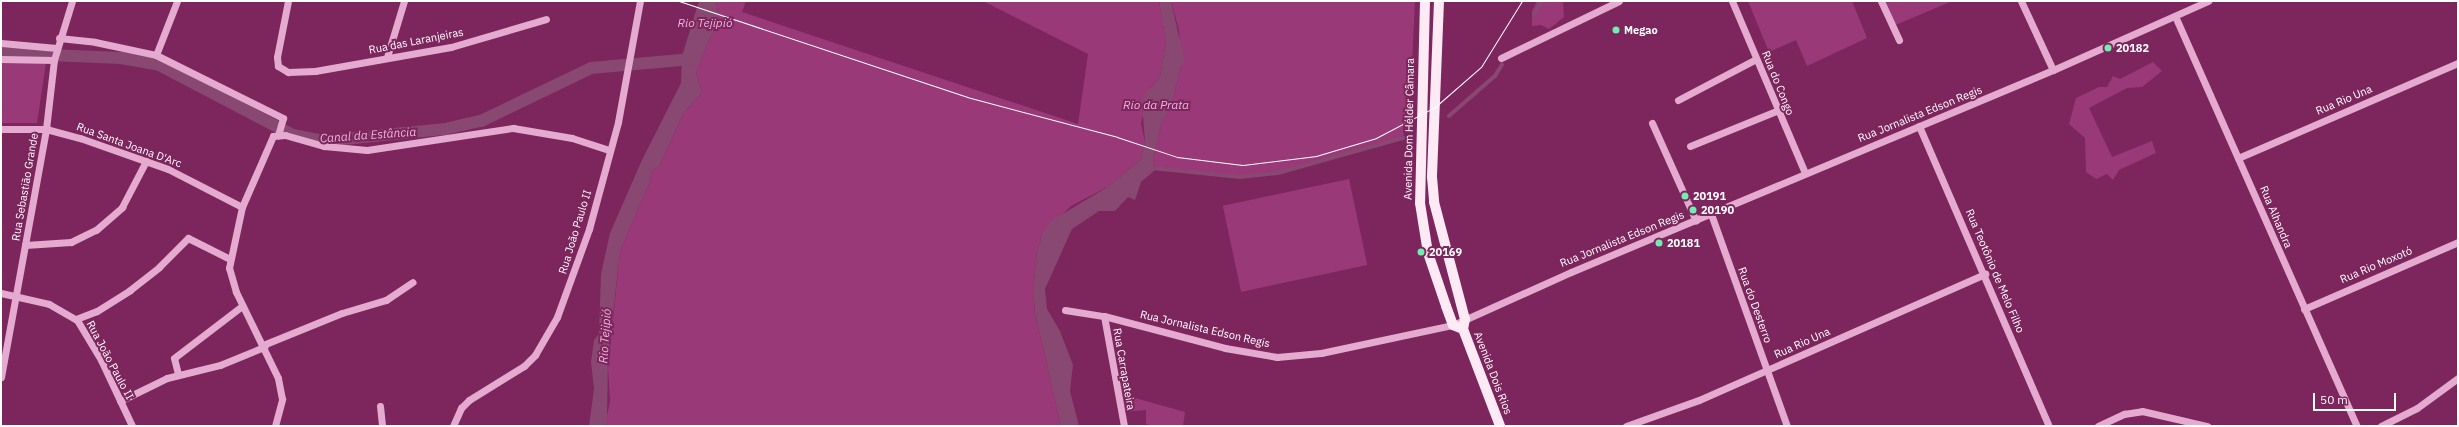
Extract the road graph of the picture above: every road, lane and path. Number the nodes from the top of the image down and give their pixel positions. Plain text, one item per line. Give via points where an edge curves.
1 (72, 1) edge
2 (177, 1) edge
3 (288, 1) edge
4 (404, 1) edge
5 (640, 1) edge
6 (1425, 1) edge
7 (1439, 1) edge
8 (1619, 1) edge
9 (1732, 1) edge
10 (1881, 1) edge
11 (2021, 1) edge
12 (2208, 1) edge
13 (2175, 16) junction
14 (546, 19) dead end
15 (1899, 40) dead end
16 (1, 43) edge
17 (58, 43) junction
18 (156, 54) junction
19 (387, 57) junction
20 (1501, 58) dead end
21 (1, 59) edge
22 (54, 59) junction
23 (1756, 59) junction
24 (2458, 63) edge
25 (2053, 70) junction
26 (1678, 100) dead end
27 (1776, 111) junction
28 (1652, 123) dead end
29 (1919, 126) junction
30 (1, 129) edge
31 (46, 129) junction
32 (279, 132) junction
33 (1690, 146) dead end
34 (610, 150) junction
35 (2238, 158) junction
36 (146, 160) junction
37 (1805, 173) junction
38 (242, 207) junction
39 (1711, 214) junction
40 (1696, 221) junction
41 (2458, 242) edge
42 (25, 245) junction
43 (230, 259) junction
44 (1985, 274) junction
45 (412, 282) dead end
46 (1, 293) edge
47 (17, 294) junction
48 (242, 306) junction
49 (2304, 309) junction
50 (1065, 310) dead end
51 (1104, 316) junction
52 (76, 319) junction
53 (1464, 324) junction
54 (1453, 325) junction
55 (263, 346) junction
56 (1767, 371) junction
57 (178, 374) junction
58 (1, 378) edge
59 (2458, 378) edge
60 (120, 401) junction
61 (380, 406) dead end
62 (132, 426) edge
63 (275, 426) edge
64 (382, 426) edge
65 (453, 426) edge
66 (1124, 426) edge
67 (1500, 426) edge
68 (1626, 426) edge
69 (1787, 426) edge
70 (2048, 426) edge
71 (2098, 426) edge
72 (2207, 426) edge
73 (2356, 426) edge
74 (2381, 426) edge

1 - 17 street, Rua Sebastião Grande
2 - 18 street
3 - 19 street, Rua das Laranjeiras via 277,57 278,66 288,72 315,71
4 - 19 street
5 - 34 street, Rua João Paulo II
6 - 54 main road, Avenida Dom Hélder Câmara via 1419,196 1428,253
7 - 53 main road via 1432,177 1440,232
8 - 20 street
9 - 23 street, Rua do Congo
10 - 15 street
11 - 25 street
12 - 13 street, Rua Jornalista Edson Regis
13 - 25 street, Rua Jornalista Edson Regis
13 - 35 street, Rua Alhandra
14 - 19 street, Rua das Laranjeiras via 451,47
16 - 17 street
17 - 18 street
17 - 22 street, Rua Sebastião Grande
18 - 32 street via 282,118 284,122
21 - 22 street
22 - 31 street, Rua Sebastião Grande
23 - 26 street
23 - 27 street, Rua do Congo
24 - 35 street, Rua Rio Una
25 - 29 street, Rua Jornalista Edson Regis
27 - 33 street
27 - 37 street, Rua do Congo
28 - 40 street
29 - 37 street, Rua Jornalista Edson Regis
29 - 44 street, Rua Teotônio de Melo Filho
30 - 31 street, Rua Santa Joana D'Arc
31 - 36 street, Rua Santa Joana D'Arc
31 - 42 street, Rua Sebastião Grande
32 - 34 street via 324,146 367,150 513,128 572,138
32 - 38 street via 269,141
34 - 65 street, Rua João Paulo II via 571,281 544,343 524,366 469,400 461,408
35 - 49 street, Rua Alhandra
36 - 38 street, Rua Santa Joana D'Arc
36 - 42 street via 122,207 96,230 71,242
37 - 39 street, Rua Jornalista Edson Regis
38 - 43 street
39 - 40 street, Rua Jornalista Edson Regis
39 - 56 street, Rua do Desterro
40 - 53 street, Rua Jornalista Edson Regis
41 - 49 street, Rua Rio Moxotó
42 - 47 street, Rua Sebastião Grande
43 - 48 street via 230,279
43 - 52 street via 188,238 159,267 130,290 97,311
44 - 56 street, Rua Rio Una
44 - 70 street, Rua Teotônio de Melo Filho
45 - 55 street via 386,300 334,316
46 - 47 street, Rua João Paulo II
47 - 52 street, Rua João Paulo II via 57,307
47 - 58 street, Rua Sebastião Grande
48 - 55 street
48 - 57 street via 174,358
49 - 73 street, Rua Alhandra
50 - 51 street, Rua Jornalista Edson Regis
51 - 54 street, Rua Jornalista Edson Regis via 1225,348 1277,357 1321,352
51 - 66 street, Rua Carrapateira
52 - 60 street, Rua João Paulo II
53 - 54 main road, Avenida Dois Rios
53 - 67 main road, Avenida Dois Rios
55 - 57 street via 220,365
55 - 63 street via 281,390 281,409
56 - 68 street, Rua Rio Una
56 - 69 street, Rua do Desterro
57 - 60 street
59 - 74 street via 2417,408
60 - 62 street, Rua João Paulo II
61 - 64 street
71 - 72 street via 2124,414 2142,411

